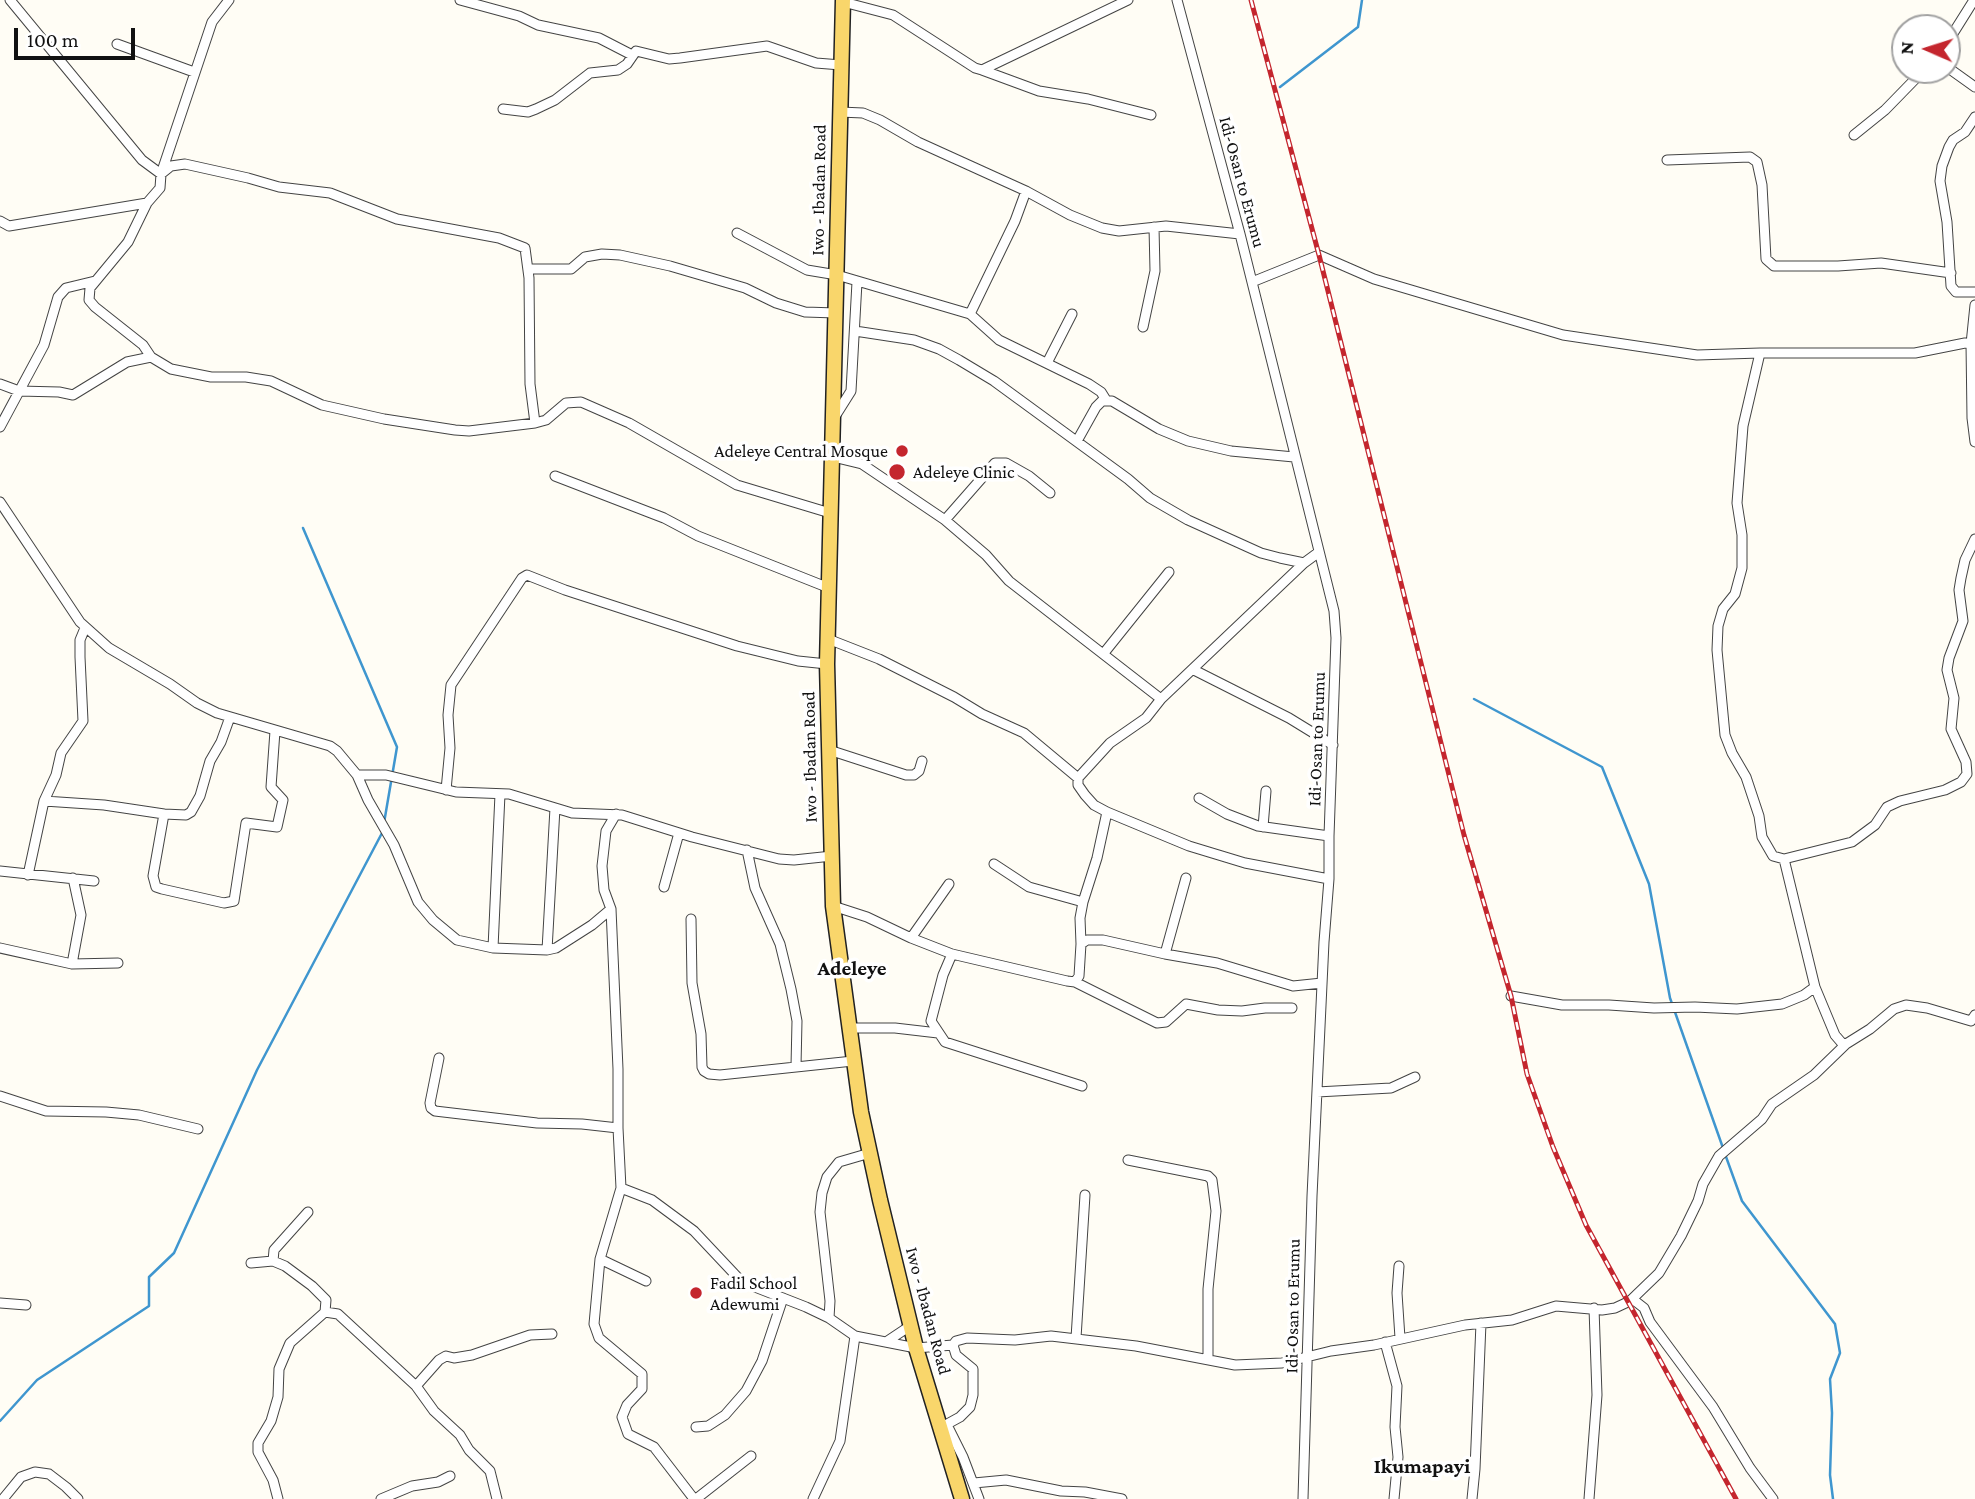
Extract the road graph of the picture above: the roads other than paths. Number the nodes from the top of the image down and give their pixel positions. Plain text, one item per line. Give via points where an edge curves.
1 (10, 0) edge
2 (229, 0) edge
3 (460, 0) edge
4 (1128, 0) edge
5 (1177, 0) edge
6 (1974, 0) edge
7 (843, 1) edge
8 (1961, 21) edge
9 (117, 44) dead end
10 (632, 55) junction
11 (841, 65) junction
12 (982, 70) junction
13 (194, 72) junction
14 (1910, 84) edge
15 (503, 109) dead end
16 (841, 112) junction
17 (1151, 115) dead end
18 (1975, 117) edge
19 (1854, 135) dead end
20 (1667, 160) dead end
21 (161, 174) junction
22 (1026, 191) junction
23 (147, 203) junction
24 (0, 221) edge
25 (1154, 227) junction
26 (737, 233) dead end
27 (1240, 234) junction
28 (527, 269) junction
29 (1951, 273) junction
30 (837, 275) junction
31 (95, 281) junction
32 (858, 282) junction
33 (1252, 282) junction
34 (1975, 292) edge
35 (1975, 306) edge
36 (836, 313) junction
37 (970, 314) junction
38 (1072, 314) dead end
39 (1143, 327) dead end
40 (855, 331) junction
41 (1971, 344) junction
42 (1760, 353) junction
43 (151, 357) junction
44 (1047, 363) junction
45 (0, 384) edge
46 (19, 391) junction
47 (1973, 398) edge
48 (1106, 400) junction
49 (834, 418) junction
50 (535, 423) junction
51 (0, 427) edge
52 (1077, 441) junction
53 (1975, 442) edge
54 (833, 457) junction
55 (1294, 457) junction
56 (555, 476) dead end
57 (1050, 493) dead end
58 (0, 502) edge
59 (830, 513) junction
60 (944, 520) junction
61 (1975, 539) edge
62 (1319, 552) junction
63 (1304, 563) junction
64 (1169, 572) dead end
65 (829, 588) junction
66 (85, 628) junction
67 (828, 639) junction
68 (1104, 653) junction
69 (827, 664) junction
70 (1194, 670) junction
71 (1161, 699) junction
72 (230, 717) junction
73 (275, 731) junction
74 (1333, 745) junction
75 (829, 750) junction
76 (922, 761) dead end
77 (357, 775) junction
78 (1078, 778) junction
79 (446, 790) junction
80 (1266, 791) dead end
81 (500, 793) junction
82 (1199, 798) dead end
83 (44, 801) junction
84 (555, 808) junction
85 (1107, 812) junction
86 (164, 814) junction
87 (616, 814) junction
88 (1263, 827) junction
89 (679, 833) junction
90 (1329, 836) junction
91 (747, 850) junction
92 (832, 856) junction
93 (1784, 859) junction
94 (994, 864) dead end
95 (0, 871) edge
96 (28, 875) junction
97 (73, 878) junction
98 (1186, 878) dead end
99 (1329, 879) junction
100 (94, 881) dead end
101 (949, 884) dead end
102 (664, 887) dead end
103 (1083, 902) junction
104 (833, 906) junction
105 (611, 909) junction
106 (691, 919) dead end
107 (911, 938) junction
108 (1081, 944) junction
109 (0, 947) edge
110 (494, 948) junction
111 (547, 950) junction
112 (952, 954) junction
113 (1165, 954) junction
114 (118, 963) dead end
115 (72, 964) junction
116 (1075, 982) junction
117 (1322, 984) junction
118 (1815, 987) junction
119 (1510, 996) dead end
120 (1292, 1008) dead end
121 (1975, 1015) edge
122 (849, 1027) junction
123 (938, 1033) junction
124 (1846, 1044) junction
125 (439, 1058) dead end
126 (853, 1061) junction
127 (796, 1066) junction
128 (1416, 1077) dead end
129 (1083, 1086) dead end
130 (1317, 1092) junction
131 (0, 1096) edge
132 (618, 1128) junction
133 (198, 1129) dead end
134 (870, 1153) junction
135 (1128, 1160) dead end
136 (621, 1188) junction
137 (1085, 1195) dead end
138 (308, 1212) dead end
139 (600, 1259) junction
140 (273, 1261) junction
141 (251, 1263) dead end
142 (1399, 1266) dead end
143 (646, 1281) dead end
144 (783, 1298) junction
145 (1630, 1301) junction
146 (0, 1303) edge
147 (26, 1305) dead end
148 (1594, 1308) junction
149 (325, 1312) junction
150 (829, 1318) junction
151 (1481, 1323) junction
152 (910, 1326) junction
153 (552, 1334) dead end
154 (855, 1336) junction
155 (1076, 1338) junction
156 (1399, 1338) junction
157 (886, 1342) junction
158 (1385, 1342) junction
159 (953, 1345) junction
160 (916, 1348) junction
161 (1308, 1356) junction
162 (1208, 1359) junction
163 (416, 1386) junction
164 (696, 1427) dead end
165 (943, 1427) junction
166 (751, 1456) dead end
167 (450, 1476) dead end
168 (974, 1483) junction
169 (1062, 1495) edge
170 (3, 1499) edge
171 (78, 1499) edge
172 (278, 1499) edge
173 (381, 1499) edge
174 (497, 1499) edge
175 (694, 1499) edge
176 (813, 1499) edge
177 (962, 1499) edge
178 (979, 1499) edge
179 (1122, 1499) edge
180 (1303, 1499) edge
181 (1394, 1499) edge
182 (1472, 1499) edge
183 (1589, 1499) edge
184 (1773, 1499) edge

1 - 21 street via 142,160
2 - 13 street via 212,22
3 - 10 street via 538,25 599,38
4 - 12 street
5 - 27 street, Idi-Osan to Erumu
6 - 8 street
7 - 11 main road, Iwo - Ibadan Road
7 - 12 street via 893,15
9 - 13 street
10 - 11 street via 636,51 669,59 767,46 816,63
10 - 15 street via 618,70 590,73 536,109
11 - 16 main road, Iwo - Ibadan Road
12 - 17 street via 1040,91
13 - 21 street
14 - 19 street
16 - 22 street via 880,120
16 - 30 main road, Iwo - Ibadan Road
18 - 29 street via 1953,140 1942,166
20 - 29 street via 1750,157 1757,162 1766,260 1774,266 1881,263
21 - 23 street via 160,188
21 - 28 street via 186,164 279,187 330,193 397,219 520,245 525,248
22 - 25 street via 1102,228
22 - 37 street
23 - 24 street via 9,226
23 - 31 street via 128,242
25 - 27 street
25 - 39 street via 1155,271
26 - 30 street via 807,271
27 - 33 street, Idi-Osan to Erumu
28 - 36 street via 572,269 585,257 620,255 745,288 805,312
28 - 50 street
29 - 34 street via 1956,292
30 - 32 street
30 - 36 main road, Iwo - Ibadan Road
31 - 43 street via 89,300
31 - 46 street via 66,288 58,297 44,345
32 - 37 street
32 - 40 street
33 - 42 street via 1319,255 1374,279 1563,335 1697,355
33 - 55 street, Idi-Osan to Erumu
35 - 41 street
36 - 49 main road, Iwo - Ibadan Road
37 - 44 street via 999,340
38 - 44 street
40 - 49 street via 851,391
40 - 52 street via 914,340 939,349 994,381
41 - 42 street via 1915,353
41 - 47 street
42 - 93 street via 1743,426 1737,503 1742,568 1735,594 1723,609 1717,650 1725,735 1753,797 1762,837 1773,856
43 - 46 street via 127,362 73,395
43 - 50 street via 171,369 271,381 322,405 384,419 469,431
44 - 48 street via 1089,384
45 - 46 street
46 - 51 street
47 - 53 street
48 - 52 street via 1096,407
48 - 55 street via 1188,441
49 - 54 main road, Iwo - Ibadan Road
50 - 59 street via 566,403 581,402 629,423 737,485
52 - 63 street via 1150,498 1188,520 1261,553
54 - 59 main road, Iwo - Ibadan Road
54 - 60 street via 862,464
55 - 62 street, Idi-Osan to Erumu
56 - 65 street
57 - 60 street via 1006,463 995,463
58 - 66 street
59 - 65 main road, Iwo - Ibadan Road
60 - 68 street via 1009,581
61 - 93 street via 1961,578 1963,621 1947,670 1954,698 1951,729 1967,774 1945,790 1887,807 1875,825 1852,842
62 - 63 street
62 - 74 street, Idi-Osan to Erumu via 1336,638
63 - 70 street
64 - 68 street
65 - 67 main road, Iwo - Ibadan Road
66 - 72 street via 197,703
66 - 83 street via 80,640 83,721 61,753
67 - 69 main road, Iwo - Ibadan Road
67 - 78 street via 879,659 1014,727
68 - 71 street
69 - 75 main road, Iwo - Ibadan Road
69 - 79 street via 737,646 527,575 451,685
70 - 71 street
70 - 74 street
71 - 78 street
72 - 73 street
72 - 86 street via 191,811
73 - 77 street via 330,746
73 - 86 street via 271,787 283,800 277,827 246,823 234,901 224,903 156,887 153,876
74 - 90 street, Idi-Osan to Erumu
75 - 76 street via 906,775 919,771
75 - 92 main road, Iwo - Ibadan Road
77 - 79 street via 386,775
77 - 110 street via 423,910 457,940
78 - 85 street via 1085,795
79 - 81 street
80 - 88 street
81 - 84 street
81 - 110 street
82 - 88 street
83 - 86 street
83 - 96 street
84 - 87 street
84 - 111 street
85 - 99 street via 1189,846 1279,871
85 - 103 street
87 - 89 street
87 - 105 street via 603,846 604,890
88 - 90 street
89 - 91 street
89 - 102 street
90 - 99 street, Idi-Osan to Erumu
91 - 92 street via 779,859
91 - 127 street via 755,888 780,944 791,989 797,1021
92 - 104 main road, Iwo - Ibadan Road
93 - 118 street
94 - 103 street via 1029,887
95 - 96 street
96 - 97 street
97 - 100 street
97 - 115 street via 81,915
98 - 113 street
99 - 117 street, Idi-Osan to Erumu
101 - 107 street
103 - 108 street
104 - 107 street
104 - 122 main road, Iwo - Ibadan Road
105 - 111 street via 579,934
105 - 132 street
106 - 127 street via 692,983 704,1071 720,1075
107 - 112 street
108 - 113 street via 1103,940
108 - 116 street
109 - 115 street
110 - 111 street
112 - 116 street
112 - 123 street via 931,1017
113 - 117 street via 1217,963 1293,986
114 - 115 street
116 - 120 street via 1157,1023 1166,1022 1186,1004 1242,1011
117 - 130 street, Idi-Osan to Erumu
118 - 119 street via 1782,1004 1737,1009 1562,1005
118 - 124 street via 1835,1035
121 - 124 street via 1972,1021 1906,1005
122 - 123 street
122 - 126 main road, Iwo - Ibadan Road
123 - 129 street via 956,1047
124 - 145 street via 1772,1104 1762,1119 1718,1156 1690,1220 1659,1273
125 - 132 street via 430,1103 435,1111
126 - 127 street
126 - 134 main road, Iwo - Ibadan Road
128 - 130 street via 1391,1088
130 - 161 street, Idi-Osan to Erumu
131 - 133 street via 46,1111 139,1115
132 - 136 street
134 - 150 street via 839,1162 822,1193
134 - 152 main road, Iwo - Ibadan Road
135 - 162 street via 1212,1180 1216,1211 1208,1289
136 - 139 street
136 - 144 street via 652,1200 686,1224 742,1282
137 - 155 street
138 - 140 street via 274,1251
139 - 143 street
139 - 175 street via 594,1324 599,1338 642,1374 642,1390 622,1417 628,1434 654,1447
140 - 141 street
140 - 149 street via 312,1286 326,1300
142 - 156 street
144 - 150 street
144 - 164 street via 762,1361 746,1391 725,1415 709,1426
145 - 148 street via 1615,1308
145 - 184 street via 1644,1308
146 - 147 street
148 - 151 street via 1556,1306 1512,1320
148 - 183 street via 1597,1395
149 - 163 street via 338,1314
149 - 172 street via 290,1343 279,1369 271,1421 258,1443
150 - 154 street
151 - 156 street
151 - 182 street
152 - 157 street
152 - 160 main road, Iwo - Ibadan Road
153 - 163 street via 530,1335 472,1355 446,1356
154 - 157 street
154 - 176 street via 840,1441
155 - 159 street via 967,1338
155 - 162 street
156 - 158 street
157 - 160 street
158 - 161 street
158 - 181 street via 1397,1386
159 - 160 street
159 - 165 street via 973,1369 973,1395 970,1407
160 - 165 main road, Iwo - Ibadan Road
161 - 162 street via 1282,1363 1235,1365
161 - 180 street, Idi-Osan to Erumu
163 - 174 street via 490,1471
165 - 168 street
165 - 177 main road, Iwo - Ibadan Road
166 - 175 street
167 - 173 street
168 - 169 street via 1006,1480
168 - 178 street
169 - 179 street via 1085,1492
170 - 171 street via 21,1478 35,1472 49,1474

